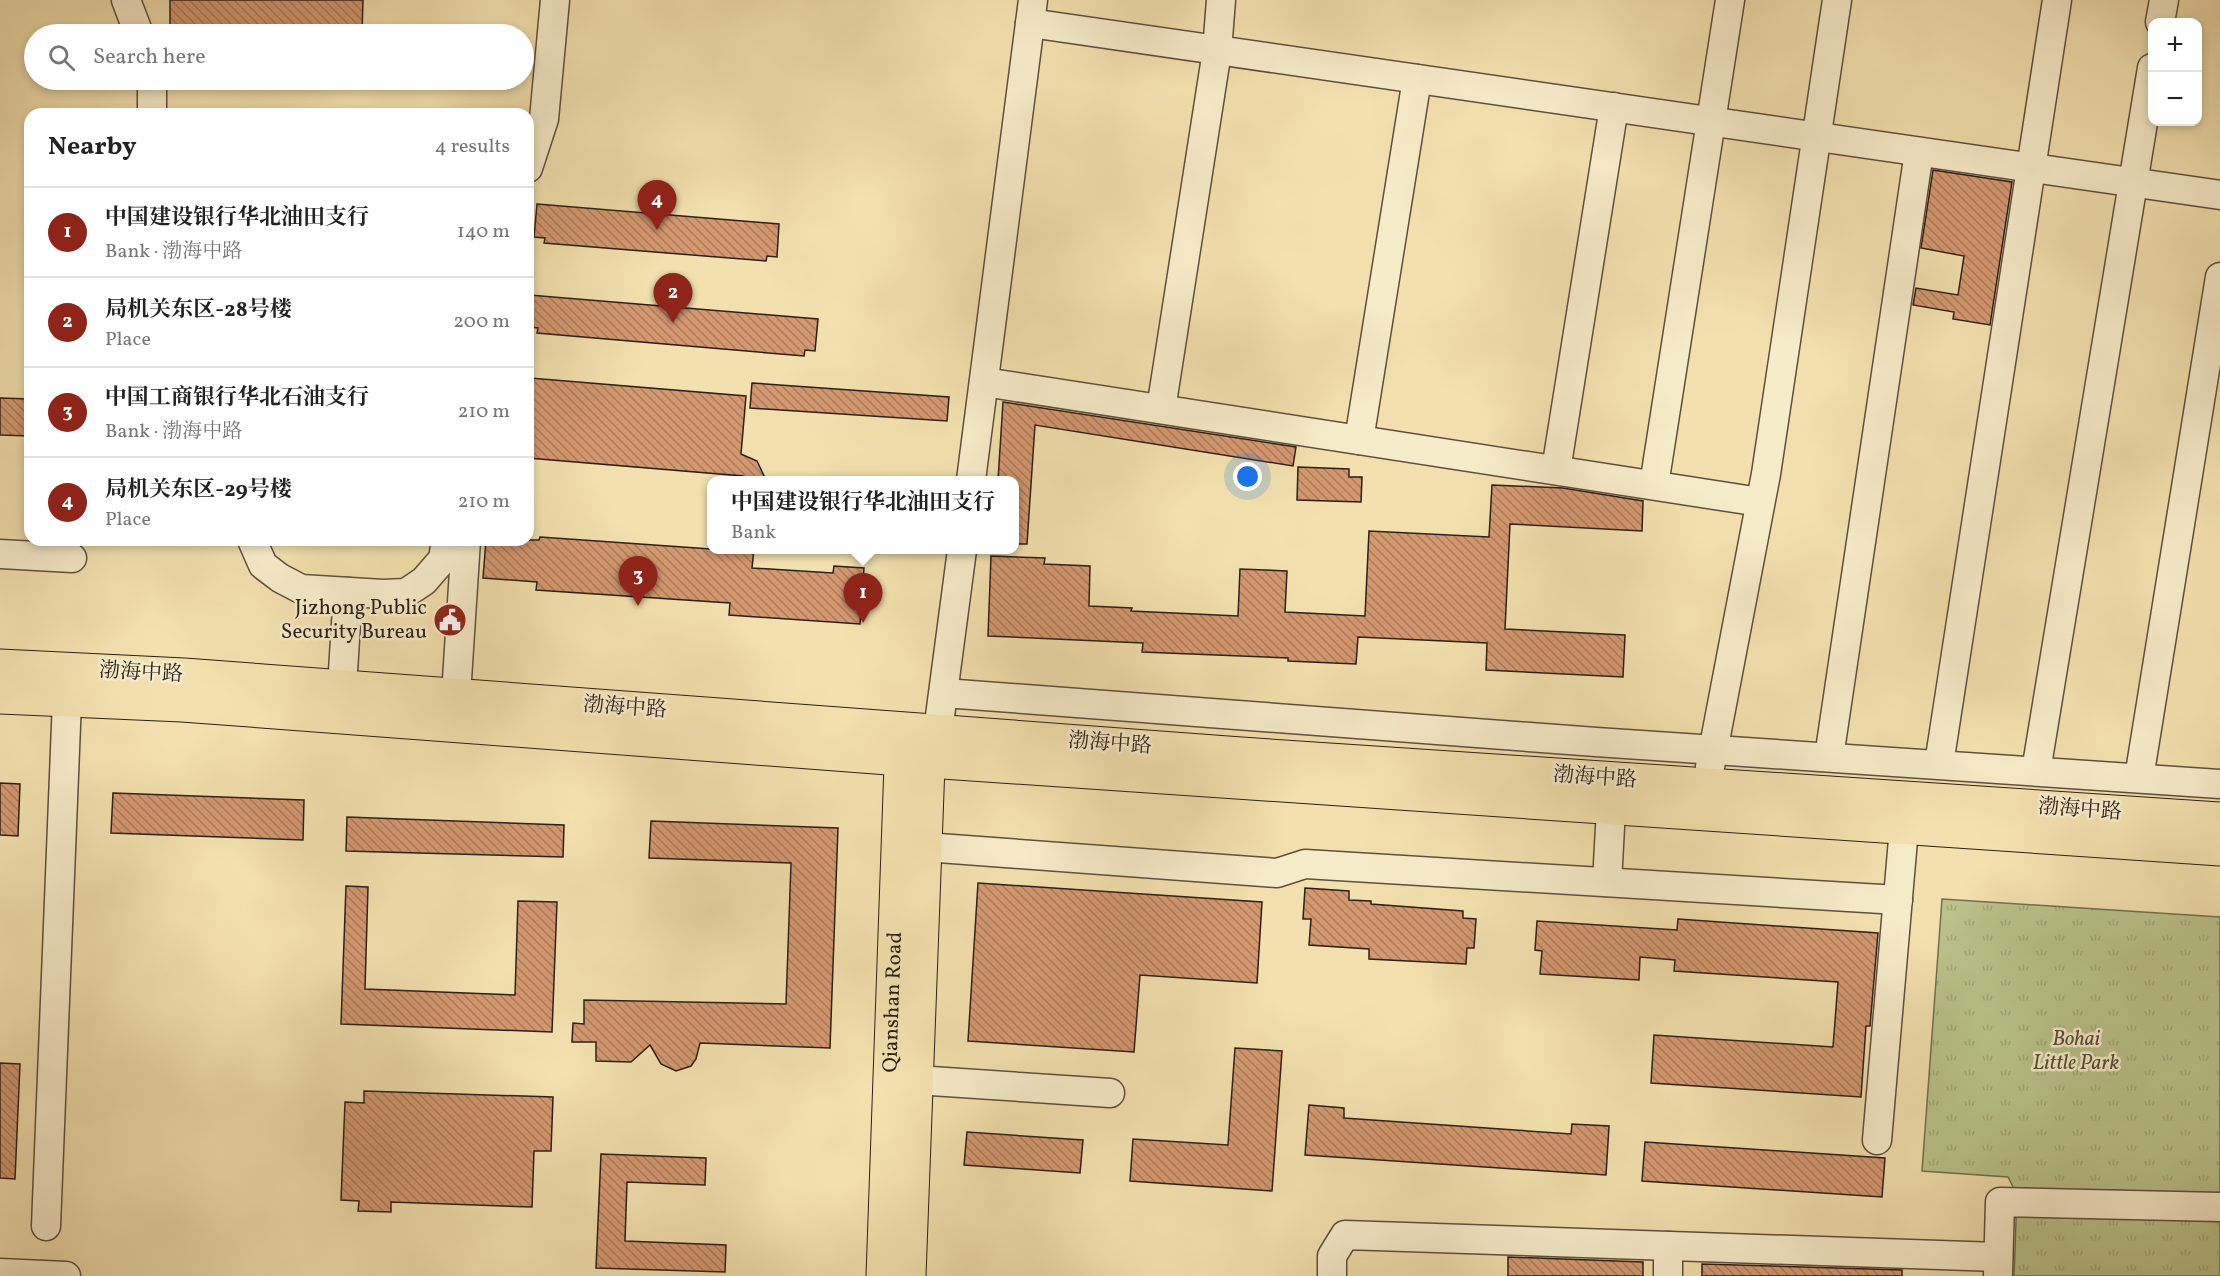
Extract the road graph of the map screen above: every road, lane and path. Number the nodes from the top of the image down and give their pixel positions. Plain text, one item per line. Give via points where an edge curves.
1 (126, 0) edge
2 (555, 0) edge
3 (1221, 0) edge
4 (1730, 0) edge
5 (1837, 0) edge
6 (2057, 0) edge
7 (2164, 0) edge
8 (1032, 12) edge
9 (2161, 18) edge
10 (135, 24) edge
11 (1217, 51) junction
12 (2151, 72) edge
13 (1417, 80) junction
14 (152, 90) edge
15 (152, 108) edge
16 (1614, 108) junction
17 (1712, 122) junction
18 (1816, 136) junction
19 (534, 150) edge
20 (1919, 152) junction
21 (2031, 168) junction
22 (2134, 183) junction
23 (2220, 195) edge
24 (2220, 277) edge
25 (984, 382) junction
26 (1161, 409) junction
27 (1359, 440) junction
28 (1556, 470) junction
29 (972, 476) edge
30 (1654, 485) junction
31 (1760, 502) junction
32 (255, 546) edge
33 (445, 546) edge
34 (466, 546) edge
35 (0, 554) edge
36 (961, 554) edge
37 (72, 558) dead end
38 (348, 592) junction
39 (0, 666) edge
40 (342, 687) junction
41 (944, 693) junction
42 (456, 695) junction
43 (0, 697) edge
44 (67, 700) junction
45 (920, 742) junction
46 (1713, 750) junction
47 (1829, 757) junction
48 (1939, 764) junction
49 (2036, 771) junction
50 (2139, 778) junction
51 (2220, 784) edge
52 (1706, 785) junction
53 (1611, 809) junction
54 (2220, 819) edge
55 (1904, 828) junction
56 (925, 847) junction
57 (2220, 849) edge
58 (1607, 882) junction
59 (1898, 900) junction
60 (916, 1080) junction
61 (1110, 1093) dead end
62 (1877, 1140) dead end
63 (2220, 1207) edge
64 (46, 1226) dead end
65 (1668, 1246) junction
66 (1998, 1267) edge
67 (0, 1273) edge
68 (66, 1276) edge
69 (883, 1276) edge
70 (909, 1276) edge
71 (1332, 1276) edge
72 (1668, 1276) edge

1 - 10 street
2 - 19 street via 544,119
3 - 11 street
4 - 17 street
5 - 18 street
6 - 21 street
7 - 9 street
8 - 11 street
8 - 25 street
11 - 13 street
11 - 26 street
12 - 22 street
13 - 16 street
13 - 27 street
14 - 15 street
16 - 17 street
16 - 28 street
17 - 18 street
17 - 30 street
18 - 20 street
18 - 31 street
20 - 21 street
20 - 47 street
21 - 22 street
21 - 48 street
22 - 23 street
22 - 49 street
24 - 50 street
25 - 26 street
25 - 29 street
26 - 27 street
27 - 28 street
28 - 30 street
30 - 31 street
31 - 46 street
32 - 38 street via 263,565 302,589
33 - 38 street via 443,559 424,580 406,592
34 - 42 street
35 - 37 street
36 - 41 street
38 - 40 street
39 - 40 main road, 渤海中路
40 - 42 main road, 渤海中路
41 - 45 street
41 - 46 street
42 - 45 main road, 渤海中路
43 - 44 main road, 渤海中路
44 - 45 main road, 渤海中路
44 - 64 street
45 - 52 main road, 渤海中路 via 1241,754
45 - 53 main road, 渤海中路
45 - 56 main road, Qianshan Road
45 - 69 main road, Qianshan Road
46 - 47 street
46 - 52 street
47 - 48 street
48 - 49 street
49 - 50 street
50 - 51 street
52 - 54 main road, 渤海中路
53 - 55 main road, 渤海中路
53 - 58 street
55 - 57 main road, 渤海中路
55 - 59 street
56 - 58 street via 1277,873 1305,864
56 - 60 main road, Qianshan Road
58 - 59 street
59 - 62 street
60 - 61 street
60 - 70 main road, Qianshan Road
63 - 66 street via 2000,1202
65 - 66 street
65 - 71 street via 1345,1235 1332,1256
65 - 72 street
67 - 68 street

